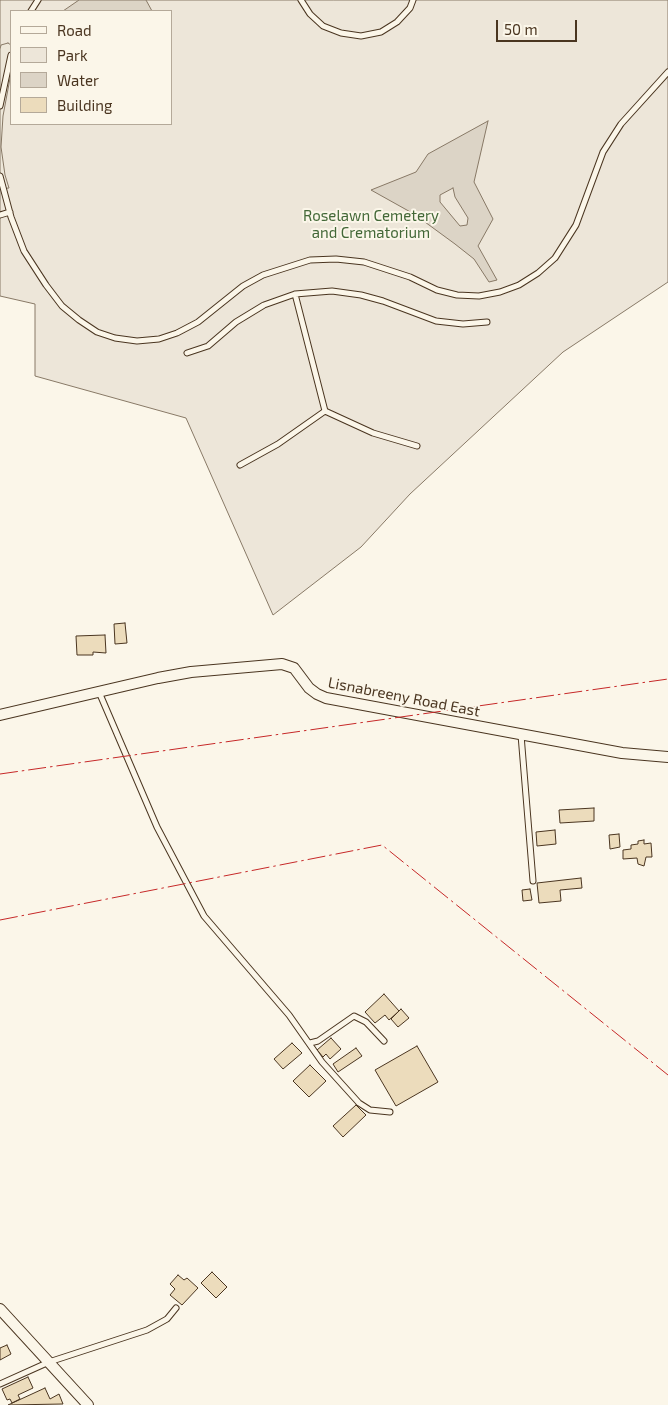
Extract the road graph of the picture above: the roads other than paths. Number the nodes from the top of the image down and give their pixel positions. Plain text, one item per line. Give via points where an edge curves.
1 (301, 0) edge
2 (413, 0) edge
3 (10, 60) edge
4 (668, 72) edge
5 (0, 106) edge
6 (0, 176) edge
7 (10, 212) junction
8 (0, 215) edge
9 (295, 294) junction
10 (488, 322) dead end
11 (187, 354) dead end
12 (325, 411) junction
13 (417, 446) dead end
14 (240, 465) dead end
15 (99, 691) junction
16 (0, 715) edge
17 (521, 735) junction
18 (668, 757) edge
19 (533, 882) dead end
20 (384, 1041) dead end
21 (310, 1043) junction
22 (390, 1112) dead end
23 (176, 1308) dead end
24 (0, 1309) edge
25 (49, 1362) junction
26 (0, 1384) edge
27 (88, 1405) edge

1 - 2 lane via 323,26 361,36 381,32 397,22
3 - 5 lane
4 - 7 lane via 621,124 603,152 576,225 559,252 538,273 500,292 479,296 457,295 364,262 310,260 250,282 198,322 177,333 137,341 114,338 98,332 62,306 24,251
6 - 7 lane
7 - 8 lane
9 - 10 lane via 332,291 361,295 436,321
9 - 11 lane via 264,305 236,322 208,346
9 - 12 lane
12 - 13 lane via 373,433
12 - 14 lane via 278,444
15 - 16 street, Lisnabreeny Road East
15 - 17 street, Lisnabreeny Road East via 190,672 282,664 294,668 309,688 326,698
15 - 21 lane via 157,827 204,916
17 - 18 street, Lisnabreeny Road East via 622,753
17 - 19 lane
20 - 21 lane via 366,1022 354,1016 318,1042
21 - 22 lane via 322,1062 359,1103 370,1110
23 - 25 lane via 167,1319 147,1330
24 - 25 street
25 - 26 lane
25 - 27 street

